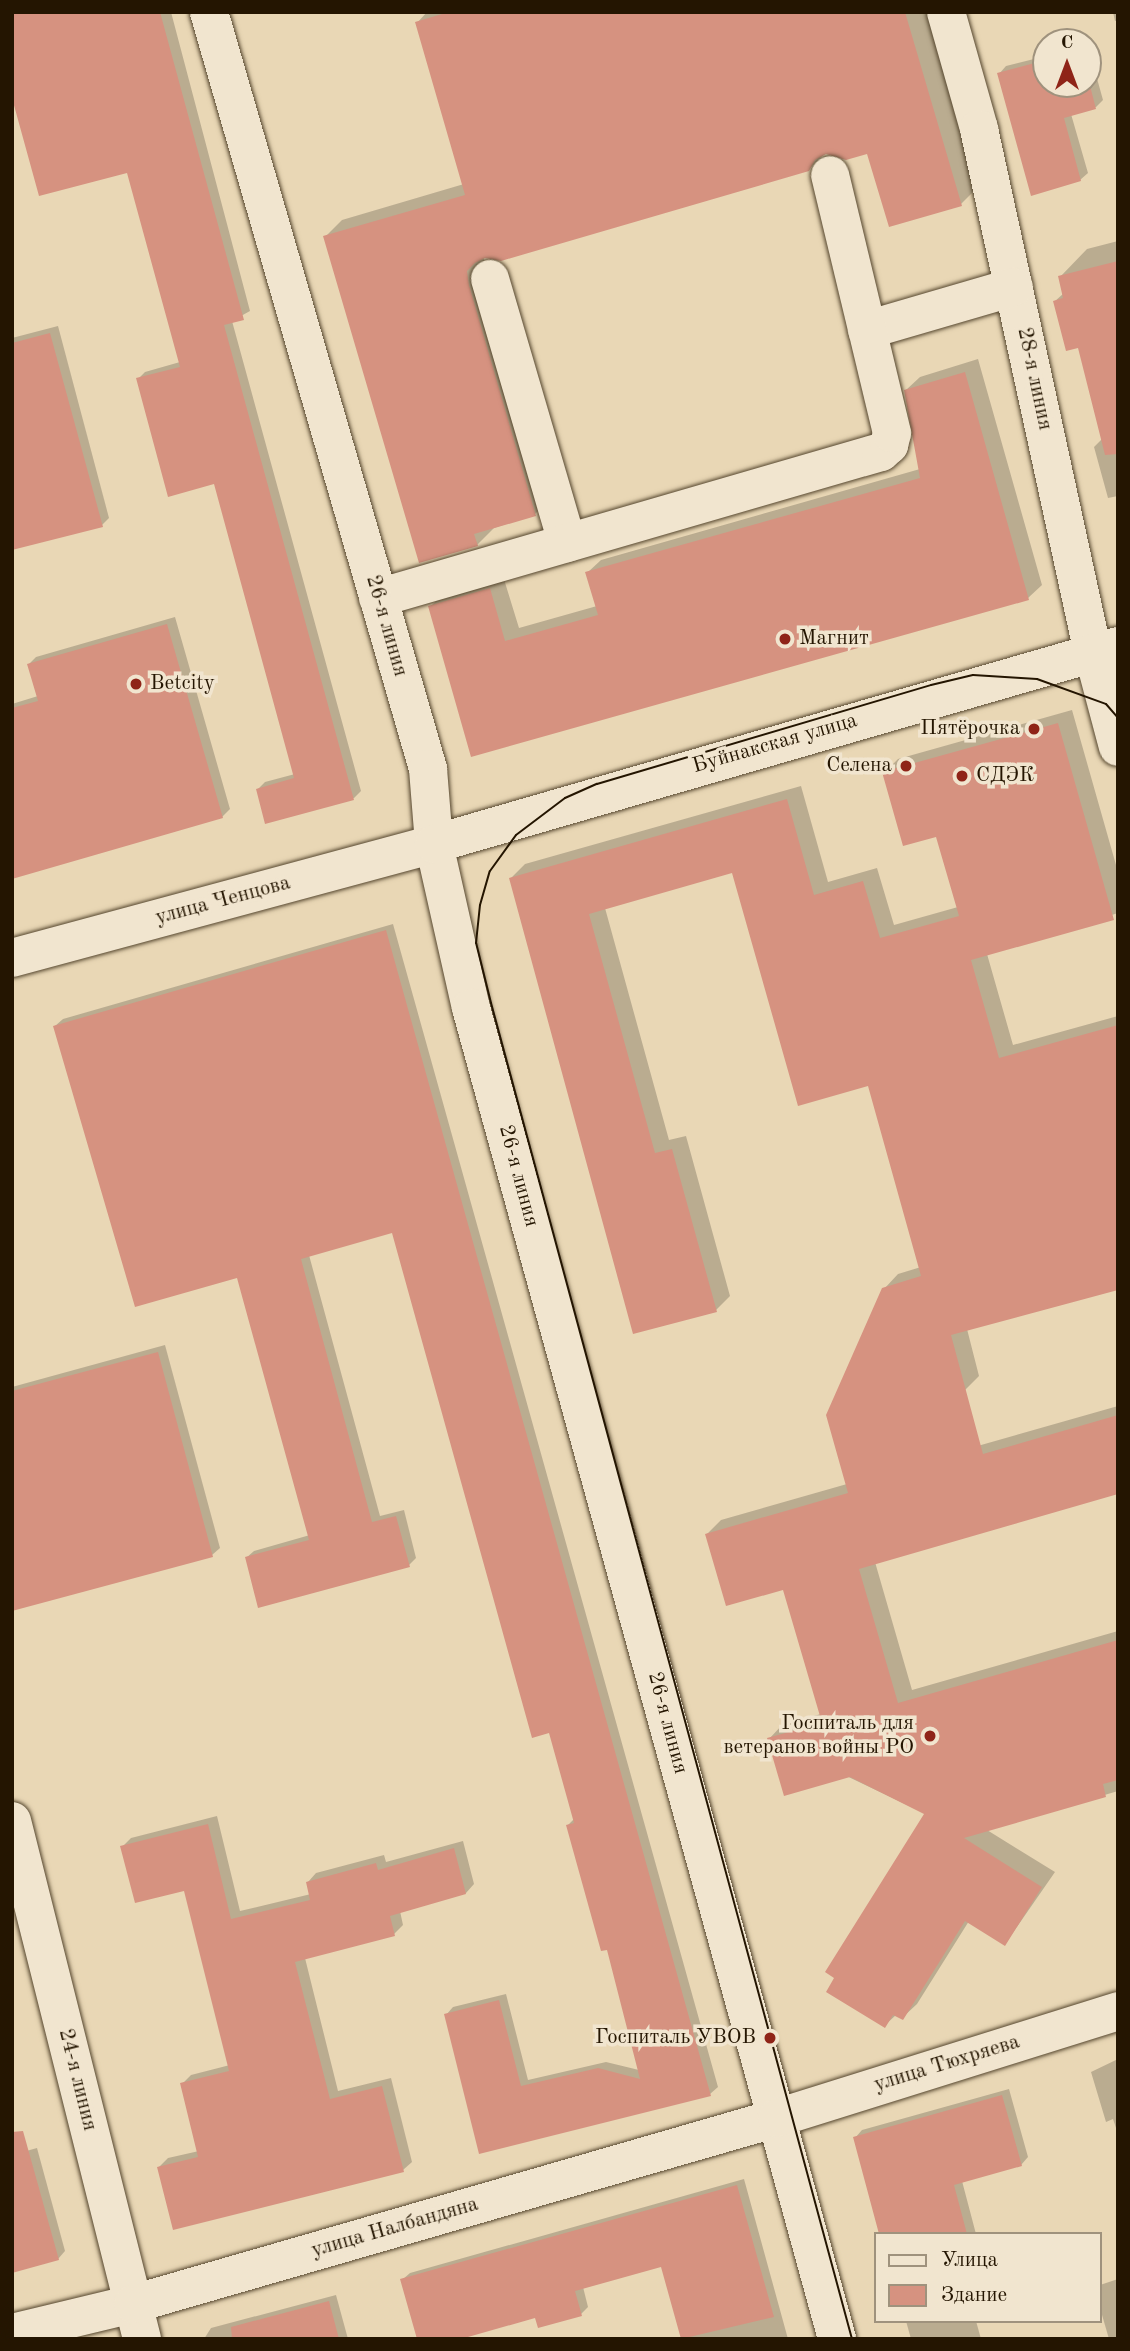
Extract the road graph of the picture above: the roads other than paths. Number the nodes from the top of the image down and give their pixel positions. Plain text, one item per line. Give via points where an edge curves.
1 (209, 12) edge
2 (946, 12) edge
3 (830, 175) dead end
4 (490, 279) dead end
5 (1014, 287) junction
6 (867, 330) junction
7 (567, 543) junction
8 (378, 598) junction
9 (1105, 650) edge
10 (1118, 747) edge
11 (434, 844) junction
12 (12, 958) edge
13 (12, 1821) edge
14 (1118, 2011) edge
15 (777, 2118) junction
16 (137, 2321) edge
17 (12, 2333) edge
18 (837, 2339) edge

1 - 8 street, 26-я линия
2 - 5 street, 28-я линия via 979,129
3 - 6 street
4 - 7 street
5 - 6 street
5 - 9 street, 28-я линия
6 - 7 street via 892,433 881,452
7 - 8 street
8 - 11 street, 26-я линия via 428,769
9 - 10 street, 28-я линия
9 - 11 street, Буйнакская улица
11 - 12 street, улица Ченцова
11 - 15 street, 26-я линия via 471,1008
13 - 16 street, 24-я линия
14 - 15 street, улица Тюхряева
15 - 16 street, улица Налбандяна
15 - 18 street, 26-я линия
16 - 17 street, улица Налбандяна

